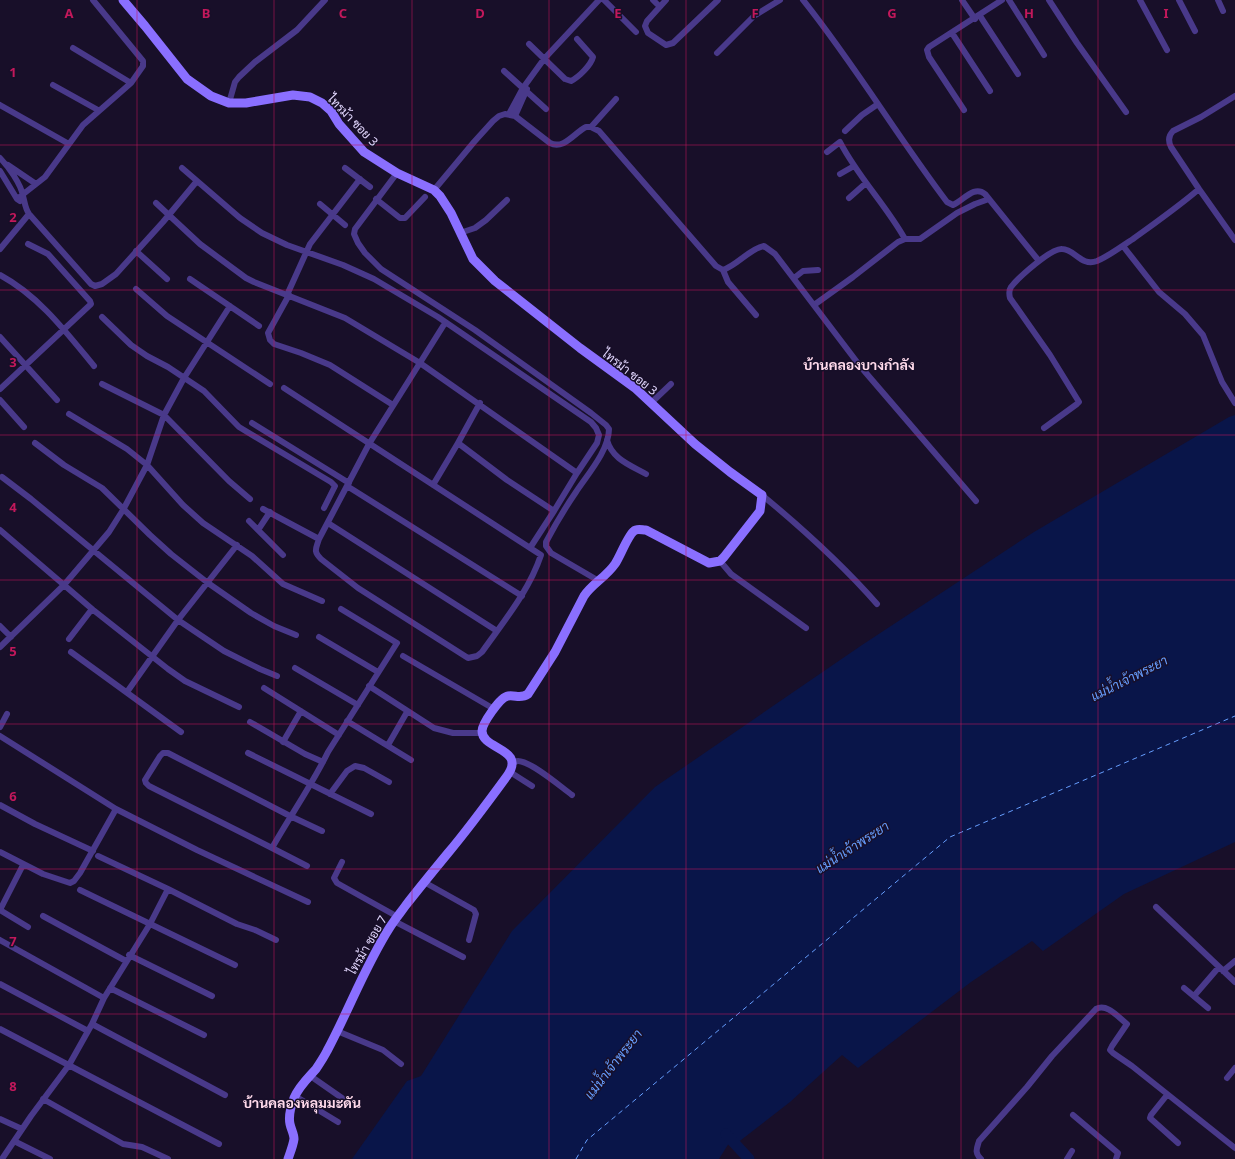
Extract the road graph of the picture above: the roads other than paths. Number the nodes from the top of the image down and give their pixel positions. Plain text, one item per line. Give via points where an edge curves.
1 (93, 0) edge
2 (325, 0) edge
3 (599, 0) edge
4 (604, 0) edge
5 (666, 0) edge
6 (718, 0) edge
7 (780, 0) edge
8 (804, 0) edge
9 (962, 0) edge
10 (1002, 0) edge
11 (1009, 0) edge
12 (1048, 0) edge
13 (1140, 0) edge
14 (1179, 0) edge
15 (1218, 0) edge
16 (128, 2) edge
17 (1224, 11) dead end
18 (977, 17) junction
19 (1195, 31) dead end
20 (636, 32) dead end
21 (952, 33) junction
22 (577, 39) dead end
23 (529, 44) dead end
24 (73, 48) dead end
25 (1167, 50) dead end
26 (717, 53) dead end
27 (1044, 55) dead end
28 (544, 59) junction
29 (504, 71) dead end
30 (1018, 74) dead end
31 (130, 83) junction
32 (52, 85) dead end
33 (526, 88) junction
34 (990, 91) dead end
35 (1235, 96) edge
36 (616, 99) dead end
37 (229, 103) junction
38 (878, 104) junction
39 (0, 105) edge
40 (546, 109) dead end
41 (98, 110) junction
42 (964, 110) dead end
43 (1126, 112) dead end
44 (512, 115) junction
45 (591, 127) junction
46 (845, 131) dead end
47 (69, 144) junction
48 (827, 152) dead end
49 (0, 158) edge
50 (6, 164) junction
51 (854, 166) junction
52 (182, 168) dead end
53 (345, 168) dead end
54 (0, 171) edge
55 (397, 173) junction
56 (840, 174) dead end
57 (360, 179) junction
58 (197, 181) junction
59 (866, 183) junction
60 (36, 184) junction
61 (370, 187) dead end
62 (434, 190) junction
63 (1199, 190) junction
64 (23, 195) junction
65 (425, 197) dead end
66 (849, 198) dead end
67 (17, 199) junction
68 (376, 199) junction
69 (989, 199) junction
70 (507, 200) dead end
71 (24, 203) junction
72 (156, 203) dead end
73 (320, 204) dead end
74 (30, 214) junction
75 (332, 214) junction
76 (169, 215) junction
77 (345, 225) dead end
78 (460, 233) junction
79 (905, 239) junction
80 (1235, 240) edge
81 (28, 244) dead end
82 (1123, 246) junction
83 (0, 249) edge
84 (136, 251) junction
85 (306, 252) junction
86 (1039, 261) junction
87 (723, 270) junction
88 (818, 270) dead end
89 (0, 275) edge
90 (794, 278) junction
91 (167, 279) dead end
92 (190, 279) dead end
93 (136, 289) dead end
94 (288, 295) junction
95 (814, 305) junction
96 (230, 306) junction
97 (756, 315) dead end
98 (102, 317) dead end
99 (446, 322) junction
100 (259, 326) dead end
101 (65, 330) junction
102 (0, 337) edge
103 (207, 341) junction
104 (420, 363) junction
105 (26, 366) junction
106 (94, 366) dead end
107 (184, 378) junction
108 (102, 384) dead end
109 (270, 384) dead end
110 (671, 384) dead end
111 (284, 388) dead end
112 (0, 389) edge
113 (0, 400) edge
114 (57, 400) dead end
115 (480, 403) junction
116 (651, 403) junction
117 (1235, 403) edge
118 (393, 405) junction
119 (69, 414) dead end
120 (164, 415) junction
121 (252, 424) dead end
122 (24, 427) dead end
123 (1044, 428) dead end
124 (607, 440) junction
125 (35, 443) dead end
126 (458, 443) junction
127 (369, 444) junction
128 (147, 466) junction
129 (577, 472) junction
130 (646, 474) dead end
131 (2, 477) dead end
132 (348, 484) junction
133 (433, 485) junction
134 (762, 495) junction
135 (250, 498) dead end
136 (976, 501) dead end
137 (324, 508) dead end
138 (263, 509) dead end
139 (123, 510) junction
140 (554, 511) junction
141 (270, 512) junction
142 (249, 521) dead end
143 (328, 523) junction
144 (0, 530) edge
145 (258, 530) junction
146 (319, 539) junction
147 (237, 545) junction
148 (530, 548) junction
149 (93, 552) junction
150 (283, 555) dead end
151 (720, 561) junction
152 (599, 581) junction
153 (208, 583) junction
154 (64, 585) junction
155 (522, 596) junction
156 (322, 601) dead end
157 (877, 604) dead end
158 (92, 609) junction
159 (341, 609) dead end
160 (178, 620) junction
161 (0, 626) edge
162 (806, 628) dead end
163 (497, 631) junction
164 (296, 636) dead end
165 (11, 637) junction
166 (319, 637) dead end
167 (69, 639) dead end
168 (0, 647) edge
169 (71, 652) dead end
170 (152, 656) junction
171 (403, 656) dead end
172 (295, 668) dead end
173 (378, 672) junction
174 (277, 676) dead end
175 (369, 686) junction
176 (264, 688) dead end
177 (127, 692) junction
178 (358, 705) junction
179 (239, 707) dead end
180 (494, 709) junction
181 (301, 711) junction
182 (407, 712) junction
183 (7, 714) dead end
184 (348, 721) junction
185 (250, 722) dead end
186 (0, 727) edge
187 (181, 732) dead end
188 (481, 733) junction
189 (339, 735) junction
190 (0, 736) edge
191 (284, 742) junction
192 (388, 746) junction
193 (248, 753) dead end
194 (411, 760) dead end
195 (323, 762) junction
196 (511, 768) junction
197 (389, 782) dead end
198 (310, 784) junction
199 (532, 786) dead end
200 (330, 794) junction
201 (572, 796) dead end
202 (0, 805) edge
203 (116, 809) junction
204 (370, 814) dead end
205 (290, 816) junction
206 (322, 831) dead end
207 (272, 848) junction
208 (93, 851) junction
209 (0, 852) edge
210 (98, 856) dead end
211 (342, 862) dead end
212 (23, 865) junction
213 (307, 866) dead end
214 (424, 882) junction
215 (168, 889) junction
216 (80, 890) dead end
217 (308, 902) dead end
218 (1156, 907) dead end
219 (0, 910) edge
220 (43, 916) dead end
221 (396, 919) junction
222 (150, 924) junction
223 (28, 927) dead end
224 (0, 940) edge
225 (276, 940) dead end
226 (469, 940) dead end
227 (463, 957) dead end
228 (128, 958) junction
229 (1235, 961) edge
230 (235, 965) dead end
231 (1221, 969) junction
232 (1235, 982) edge
233 (0, 984) edge
234 (110, 988) junction
235 (1184, 988) dead end
236 (212, 996) dead end
237 (1194, 996) junction
238 (104, 998) junction
239 (1208, 1008) dead end
240 (92, 1024) junction
241 (0, 1029) edge
242 (88, 1031) junction
243 (338, 1031) junction
244 (204, 1034) dead end
245 (400, 1064) dead end
246 (69, 1065) junction
247 (1235, 1068) edge
248 (309, 1075) junction
249 (1227, 1078) dead end
250 (224, 1094) dead end
251 (1167, 1095) junction
252 (294, 1096) junction
253 (342, 1098) dead end
254 (43, 1099) junction
255 (1073, 1115) dead end
256 (0, 1118) edge
257 (338, 1122) dead end
258 (22, 1129) junction
259 (14, 1141) junction
260 (1178, 1143) dead end
261 (220, 1144) dead end
262 (1235, 1148) edge
263 (1072, 1151) dead end
264 (2, 1159) edge
265 (50, 1159) edge
266 (168, 1159) edge
267 (288, 1159) edge
268 (981, 1159) edge
269 (1067, 1159) edge
270 (1116, 1159) edge

1 - 31 street via 143,61 143,66
2 - 37 street via 297,30 255,62 234,82
3 - 28 street
4 - 20 street
5 - 6 street via 646,21 645,26 648,33 666,45 673,43
7 - 26 street via 754,16
8 - 38 street
9 - 18 street
10 - 18 street
11 - 27 street
12 - 43 street
13 - 25 street
14 - 19 street
15 - 17 street
16 - 37 street, ไทรม้า ซอย 3 via 186,79 211,96
18 - 21 street
18 - 30 street
21 - 34 street
21 - 42 street via 929,47 927,52
22 - 28 street via 593,60 574,80 565,79
23 - 28 street
24 - 31 street
28 - 33 street
29 - 33 street
31 - 41 street
32 - 41 street
33 - 40 street
33 - 44 street
35 - 63 street via 1173,131 1169,136 1171,146
36 - 45 street
37 - 55 street, ไทรม้า ซอย 3 via 246,103 293,95 310,97 331,111 364,152
38 - 46 street
38 - 69 street via 947,202 953,205 977,190 982,191
39 - 47 street
41 - 47 street
44 - 45 street via 555,146 582,129
44 - 62 street via 500,116 493,121
45 - 87 street via 599,131 716,266
47 - 60 street via 45,177
48 - 51 street via 840,142
49 - 50 street
50 - 60 street
50 - 64 street
51 - 56 street
51 - 59 street
52 - 58 street
53 - 57 street
54 - 67 street
55 - 62 street, ไทรม้า ซอย 3
55 - 68 street
57 - 61 street
57 - 75 street
58 - 76 street
58 - 85 street via 240,218 262,233
59 - 66 street
59 - 79 street via 888,211
60 - 64 street
62 - 78 street, ไทรม้า ซอย 3 via 451,213
63 - 80 street
63 - 82 street
64 - 67 street
64 - 71 street
65 - 68 street via 405,218 400,218
67 - 71 street
68 - 124 street via 355,229 356,240 365,253 381,269 475,330 591,413 609,429
69 - 79 street via 957,213 920,239
69 - 86 street
70 - 78 street via 475,228
71 - 74 street
72 - 76 street
73 - 75 street
74 - 83 street
74 - 84 street via 95,286 116,274
75 - 77 street
75 - 85 street
76 - 84 street
76 - 94 street via 200,244 246,278
78 - 116 street, ไทรม้า ซอย 3 via 475,262 495,281
79 - 95 street
81 - 101 street via 48,254 90,301 89,307
82 - 86 street via 1098,261 1082,261 1064,249 1052,251
82 - 117 street via 1159,292 1185,314 1203,335 1222,382
84 - 91 street
85 - 94 street
85 - 99 street via 374,278
86 - 123 street via 1012,286 1010,298 1079,402
87 - 90 street via 758,247 764,246 775,254
87 - 97 street via 728,282
88 - 90 street via 804,271
89 - 101 street via 34,299
90 - 95 street
92 - 96 street
93 - 103 street via 167,316
94 - 104 street via 345,318
94 - 118 street via 268,333 270,340 274,344 330,365
95 - 136 street via 860,366
96 - 100 street
96 - 103 street
98 - 107 street via 131,345
99 - 104 street
99 - 129 street via 591,422 599,435 597,443
101 - 105 street
101 - 106 street
102 - 105 street
103 - 107 street
103 - 109 street
104 - 115 street
104 - 118 street
105 - 112 street
105 - 114 street
107 - 120 street
107 - 137 street via 204,391 239,427 332,482 334,490
108 - 120 street
110 - 116 street
111 - 127 street
113 - 122 street
115 - 126 street
115 - 129 street
116 - 134 street, ไทรม้า ซอย 3 via 695,444
118 - 127 street
119 - 128 street via 123,446
120 - 128 street
120 - 135 street via 229,481
121 - 132 street
124 - 130 street via 609,449 615,455
124 - 152 street via 597,461 546,542 550,553
125 - 139 street via 64,465 99,486
126 - 133 street
126 - 140 street
127 - 132 street
127 - 133 street
128 - 139 street
128 - 147 street via 203,523
129 - 140 street
131 - 149 street
132 - 143 street
132 - 155 street
133 - 148 street
134 - 151 street via 760,511
134 - 157 street via 817,543
138 - 141 street
139 - 149 street
139 - 153 street via 171,554
140 - 148 street
141 - 145 street
141 - 146 street
142 - 145 street
143 - 146 street
143 - 163 street
144 - 154 street
145 - 150 street
146 - 163 street via 316,553 334,569 358,588 468,658 482,652
147 - 153 street
147 - 156 street via 283,584
148 - 155 street via 541,555
149 - 154 street
149 - 160 street
151 - 152 street via 709,563 646,530 638,529 631,534 616,563
151 - 162 street via 731,574
152 - 180 street via 584,596 555,652 528,694 524,697 503,698
153 - 160 street
153 - 164 street via 251,613
154 - 158 street
154 - 165 street
155 - 163 street
158 - 167 street
158 - 170 street
159 - 173 street via 397,644
160 - 170 street
160 - 174 street via 224,651
161 - 165 street
165 - 168 street
166 - 173 street
169 - 177 street
170 - 177 street
170 - 179 street via 185,681
171 - 180 street
172 - 178 street
173 - 175 street
175 - 178 street
175 - 182 street
176 - 181 street
177 - 187 street
178 - 184 street
180 - 188 street via 482,726
181 - 189 street
181 - 191 street
182 - 188 street via 430,726 445,731
182 - 192 street
183 - 186 street
184 - 189 street
184 - 192 street
185 - 191 street
188 - 196 street via 485,740 509,756
189 - 195 street
190 - 203 street
191 - 195 street
192 - 194 street
193 - 198 street
195 - 198 street
196 - 199 street
196 - 201 street via 518,761 530,766
196 - 214 street, ไทรม้า ซอย 7
197 - 200 street via 364,768 355,766 343,776
198 - 200 street
198 - 205 street
200 - 204 street
202 - 208 street
203 - 208 street
203 - 217 street
205 - 206 street
205 - 207 street
205 - 207 street via 168,753 163,752 145,780 149,786
207 - 213 street
208 - 212 street via 74,882 70,883
209 - 212 street
210 - 215 street
211 - 221 street via 335,881
212 - 219 street
214 - 221 street, ไทรม้า ซอย 7
214 - 226 street via 474,910 476,914
215 - 222 street
215 - 225 street via 237,924
216 - 222 street
218 - 231 street
219 - 223 street
220 - 228 street
221 - 227 street
221 - 243 street, ไทรม้า ซอย 7 via 355,989
222 - 228 street
222 - 230 street
224 - 238 street
228 - 234 street
228 - 236 street
229 - 231 street
231 - 232 street
231 - 237 street
233 - 242 street
234 - 238 street
234 - 244 street
235 - 237 street
237 - 239 street
238 - 240 street
240 - 242 street
240 - 250 street
241 - 246 street
242 - 246 street
243 - 245 street via 383,1050
243 - 248 street, ไทรม้า ซอย 7 via 324,1056
246 - 254 street
246 - 261 street
247 - 249 street
248 - 252 street, ไทรม้า ซอย 7
248 - 253 street
251 - 260 street via 1150,1118
251 - 262 street
251 - 268 street via 1110,1050 1127,1024 1106,1007 1100,1007 1052,1056 979,1141 976,1151
252 - 257 street
252 - 267 street, ไทรม้า ซอย 7 via 290,1113 294,1138
254 - 258 street
254 - 266 street via 123,1144 146,1148
255 - 270 street via 1118,1153
256 - 258 street
258 - 259 street
259 - 264 street
259 - 265 street
263 - 269 street

